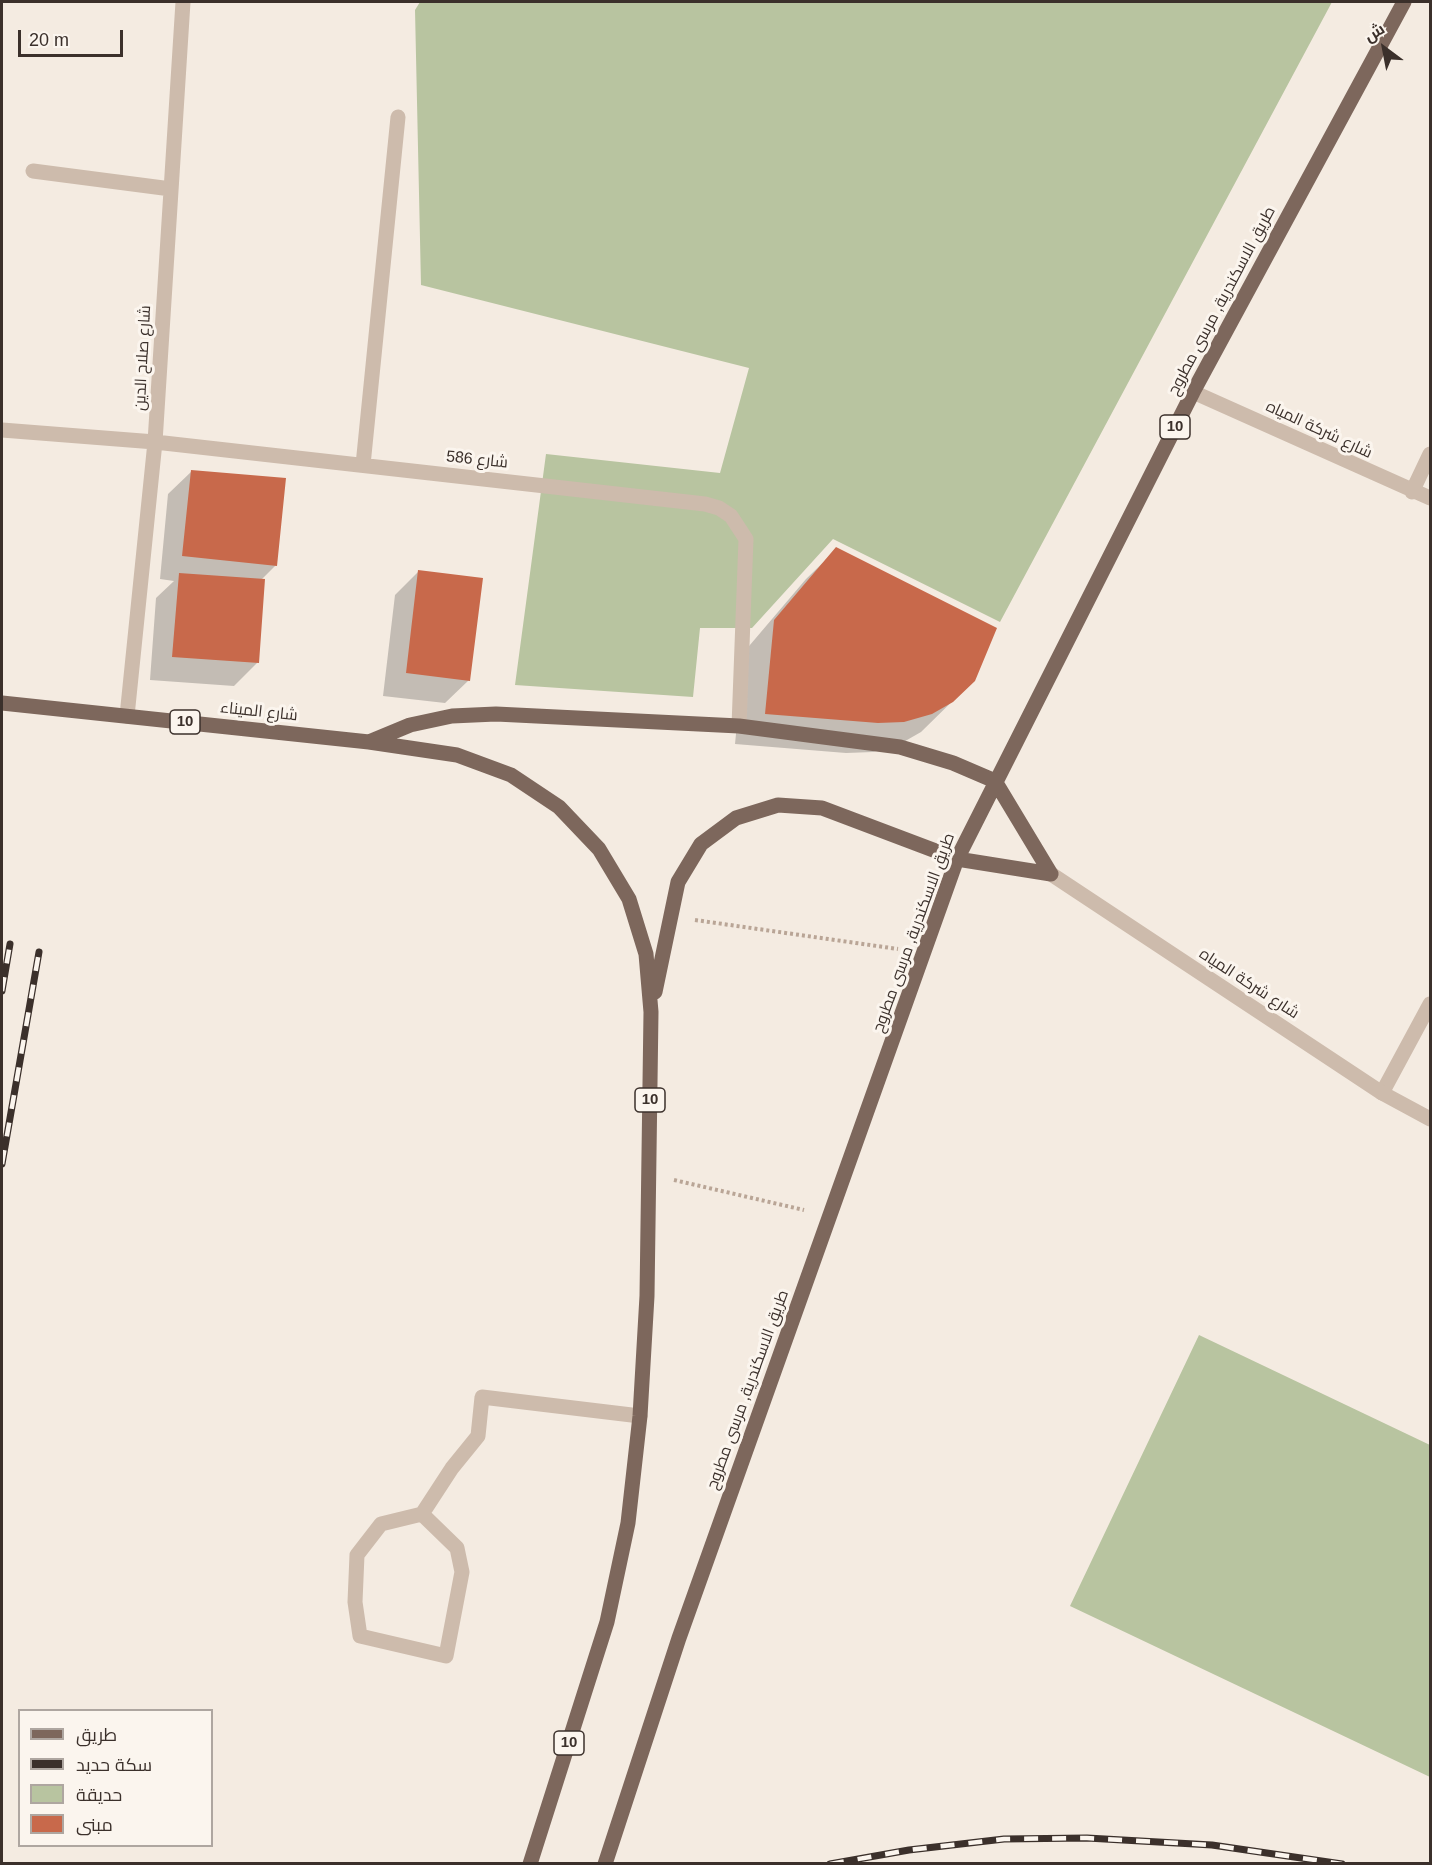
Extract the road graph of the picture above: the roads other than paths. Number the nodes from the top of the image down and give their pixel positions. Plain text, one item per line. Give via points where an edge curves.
1 (183, 2) edge
2 (1404, 2) edge
3 (398, 117) dead end
4 (33, 171) dead end
5 (171, 189) junction
6 (1193, 392) junction
7 (2, 430) edge
8 (156, 442) junction
9 (1431, 454) edge
10 (363, 465) junction
11 (1412, 492) junction
12 (1431, 498) edge
13 (2, 703) edge
14 (126, 716) junction
15 (739, 726) junction
16 (369, 741) junction
17 (995, 781) junction
18 (957, 859) junction
19 (1051, 874) junction
20 (1431, 1004) edge
21 (651, 1012) junction
22 (1382, 1093) junction
23 (1431, 1119) edge
24 (640, 1416) junction
25 (422, 1514) junction
26 (530, 1863) edge
27 (605, 1863) edge

1 - 5 street, شارع صلاح الدين
2 - 6 main road, طريق الاسكندرية, مرسى مطروح / 10
3 - 10 street
4 - 5 street
5 - 8 street, شارع صلاح الدين
6 - 11 street, شارع شركة المياه
6 - 17 main road, طريق الاسكندرية, مرسى مطروح / 10
7 - 8 street, شارع 586
8 - 10 street, شارع 586
8 - 14 street, شارع صلاح الدين
9 - 11 street
10 - 15 street, شارع 586 via 705,504 731,516 746,539
11 - 12 street, شارع شركة المياه
13 - 14 main road, شارع الميناء / 10
14 - 16 main road, شارع الميناء / 10
15 - 16 main road, 10 via 496,714 452,716 410,725
15 - 17 main road, 10 via 900,747
16 - 21 main road, 10 via 457,755 511,775 559,807 599,849 629,899 646,954
17 - 18 main road, طريق الاسكندرية, مرسى مطروح / 10
17 - 19 main road
18 - 19 main road, 10
18 - 21 main road, 10 via 822,808 778,805 736,818 701,844 678,882
18 - 27 main road, طريق الاسكندرية, مرسى مطروح / 10 via 679,1638
19 - 22 street, شارع شركة المياه
20 - 22 street
21 - 24 main road, 10 via 647,1296
22 - 23 street, شارع شركة المياه
24 - 25 street via 482,1397 478,1436
24 - 26 main road, 10 via 628,1523 607,1622
25 - 25 street via 381,1524 357,1555 355,1602 360,1636 446,1656 462,1572 457,1548

